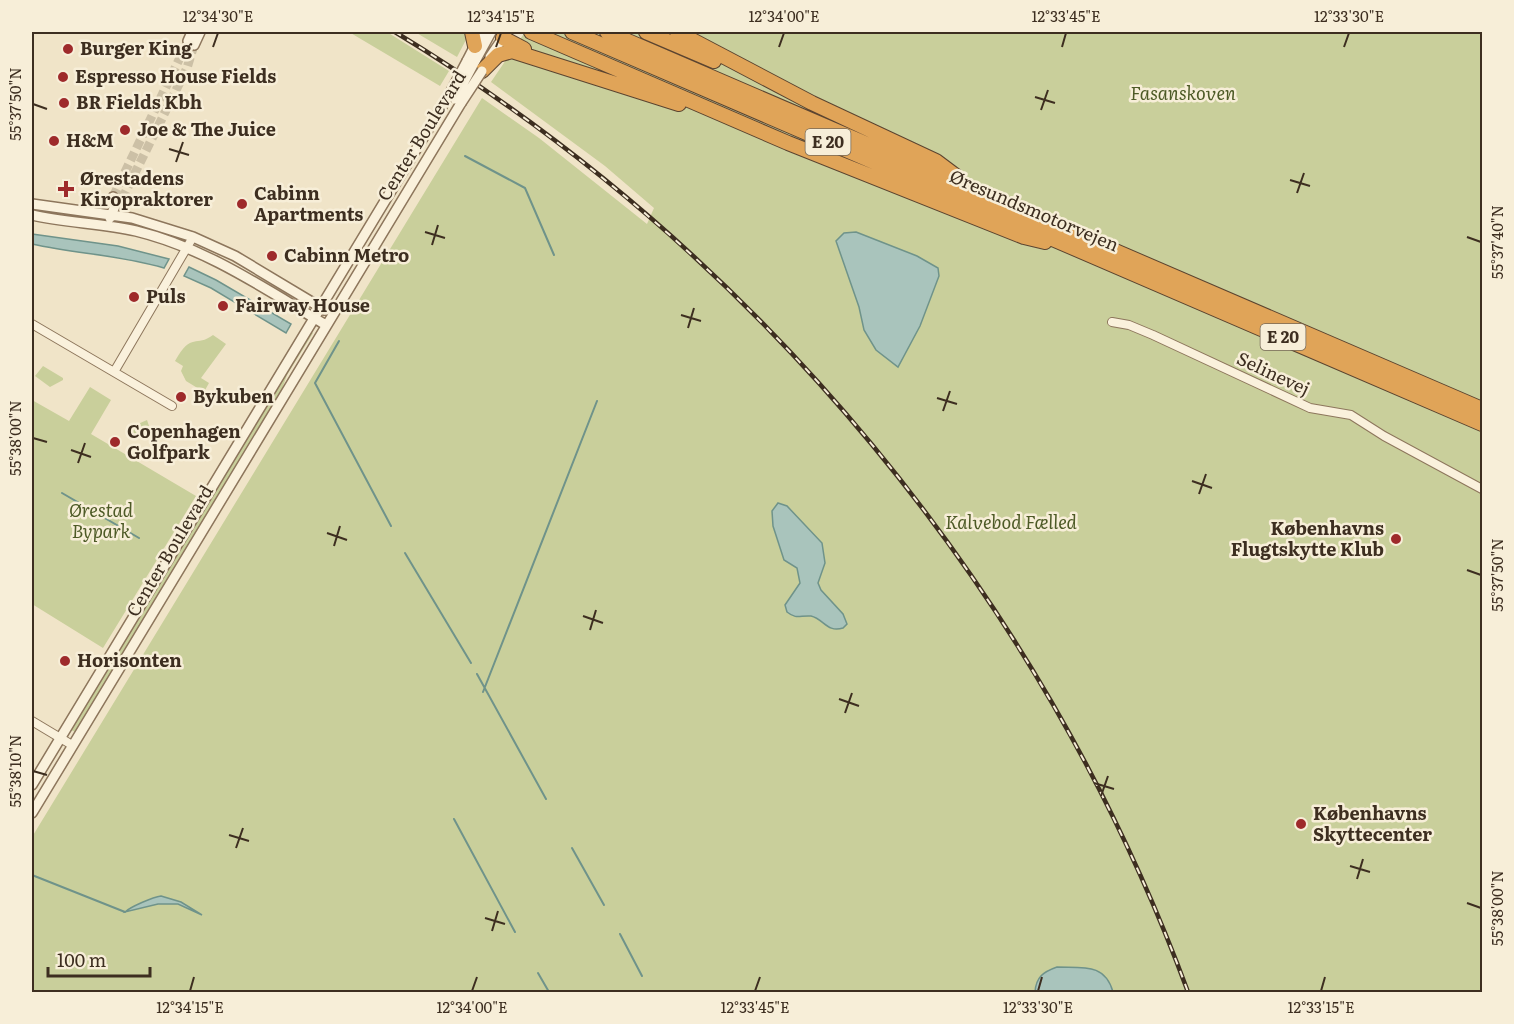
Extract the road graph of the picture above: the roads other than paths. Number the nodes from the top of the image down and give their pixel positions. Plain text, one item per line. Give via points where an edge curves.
1 (192, 32) edge
2 (200, 32) edge
3 (472, 32) edge
4 (482, 32) edge
5 (531, 32) edge
6 (572, 32) edge
7 (607, 32) edge
8 (646, 32) edge
9 (677, 32) edge
10 (499, 33) edge
11 (474, 46) junction
12 (550, 62) junction
13 (474, 66) junction
14 (455, 99) junction
15 (812, 103) junction
16 (788, 143) junction
17 (972, 189) junction
18 (32, 204) edge
19 (116, 204) junction
20 (32, 215) edge
21 (105, 226) junction
22 (193, 237) junction
23 (188, 247) junction
24 (1084, 251) junction
25 (321, 308) junction
26 (332, 314) junction
27 (314, 318) junction
28 (1112, 322) dead end
29 (32, 324) edge
30 (326, 325) junction
31 (114, 372) junction
32 (1428, 385) junction
33 (1482, 400) edge
34 (172, 406) dead end
35 (1482, 409) edge
36 (1482, 424) edge
37 (1482, 489) edge
38 (32, 721) edge
39 (59, 738) junction
40 (72, 745) junction
41 (32, 785) edge
42 (32, 813) edge

1 - 2 street via 191,43
3 - 11 highway
4 - 11 street, Center Boulevard
5 - 16 highway
6 - 24 highway, Øresundsmotorvejen / E 20
7 - 17 highway, Øresundsmotorvejen / E 20
8 - 15 highway
9 - 15 highway
10 - 12 highway
10 - 13 street, Center Boulevard
10 - 13 street
11 - 13 street, Center Boulevard
12 - 13 highway via 506,52
12 - 16 highway
13 - 14 street, Center Boulevard, bridge
13 - 14 street, Center Boulevard, bridge
14 - 25 street, Center Boulevard
14 - 26 street, Center Boulevard via 438,139
15 - 17 highway via 936,161
16 - 24 highway via 1024,237
17 - 32 highway, Øresundsmotorvejen / E 20
18 - 19 street
19 - 21 street
19 - 22 street via 132,218
20 - 21 street
21 - 23 street
22 - 23 street
22 - 25 street via 235,256
23 - 27 street
23 - 31 street
24 - 36 highway, Øresundsmotorvejen / E 20
25 - 26 street
25 - 27 street, Center Boulevard
26 - 30 street, Center Boulevard
27 - 30 street
27 - 39 street, Center Boulevard
28 - 37 street, Selinevej via 1153,335 1310,408 1351,415
29 - 31 street
30 - 40 street, Center Boulevard
31 - 34 street
32 - 33 highway
32 - 35 highway, Øresundsmotorvejen / E 20
38 - 39 street
39 - 40 street
39 - 41 street, Center Boulevard
40 - 42 street, Center Boulevard

